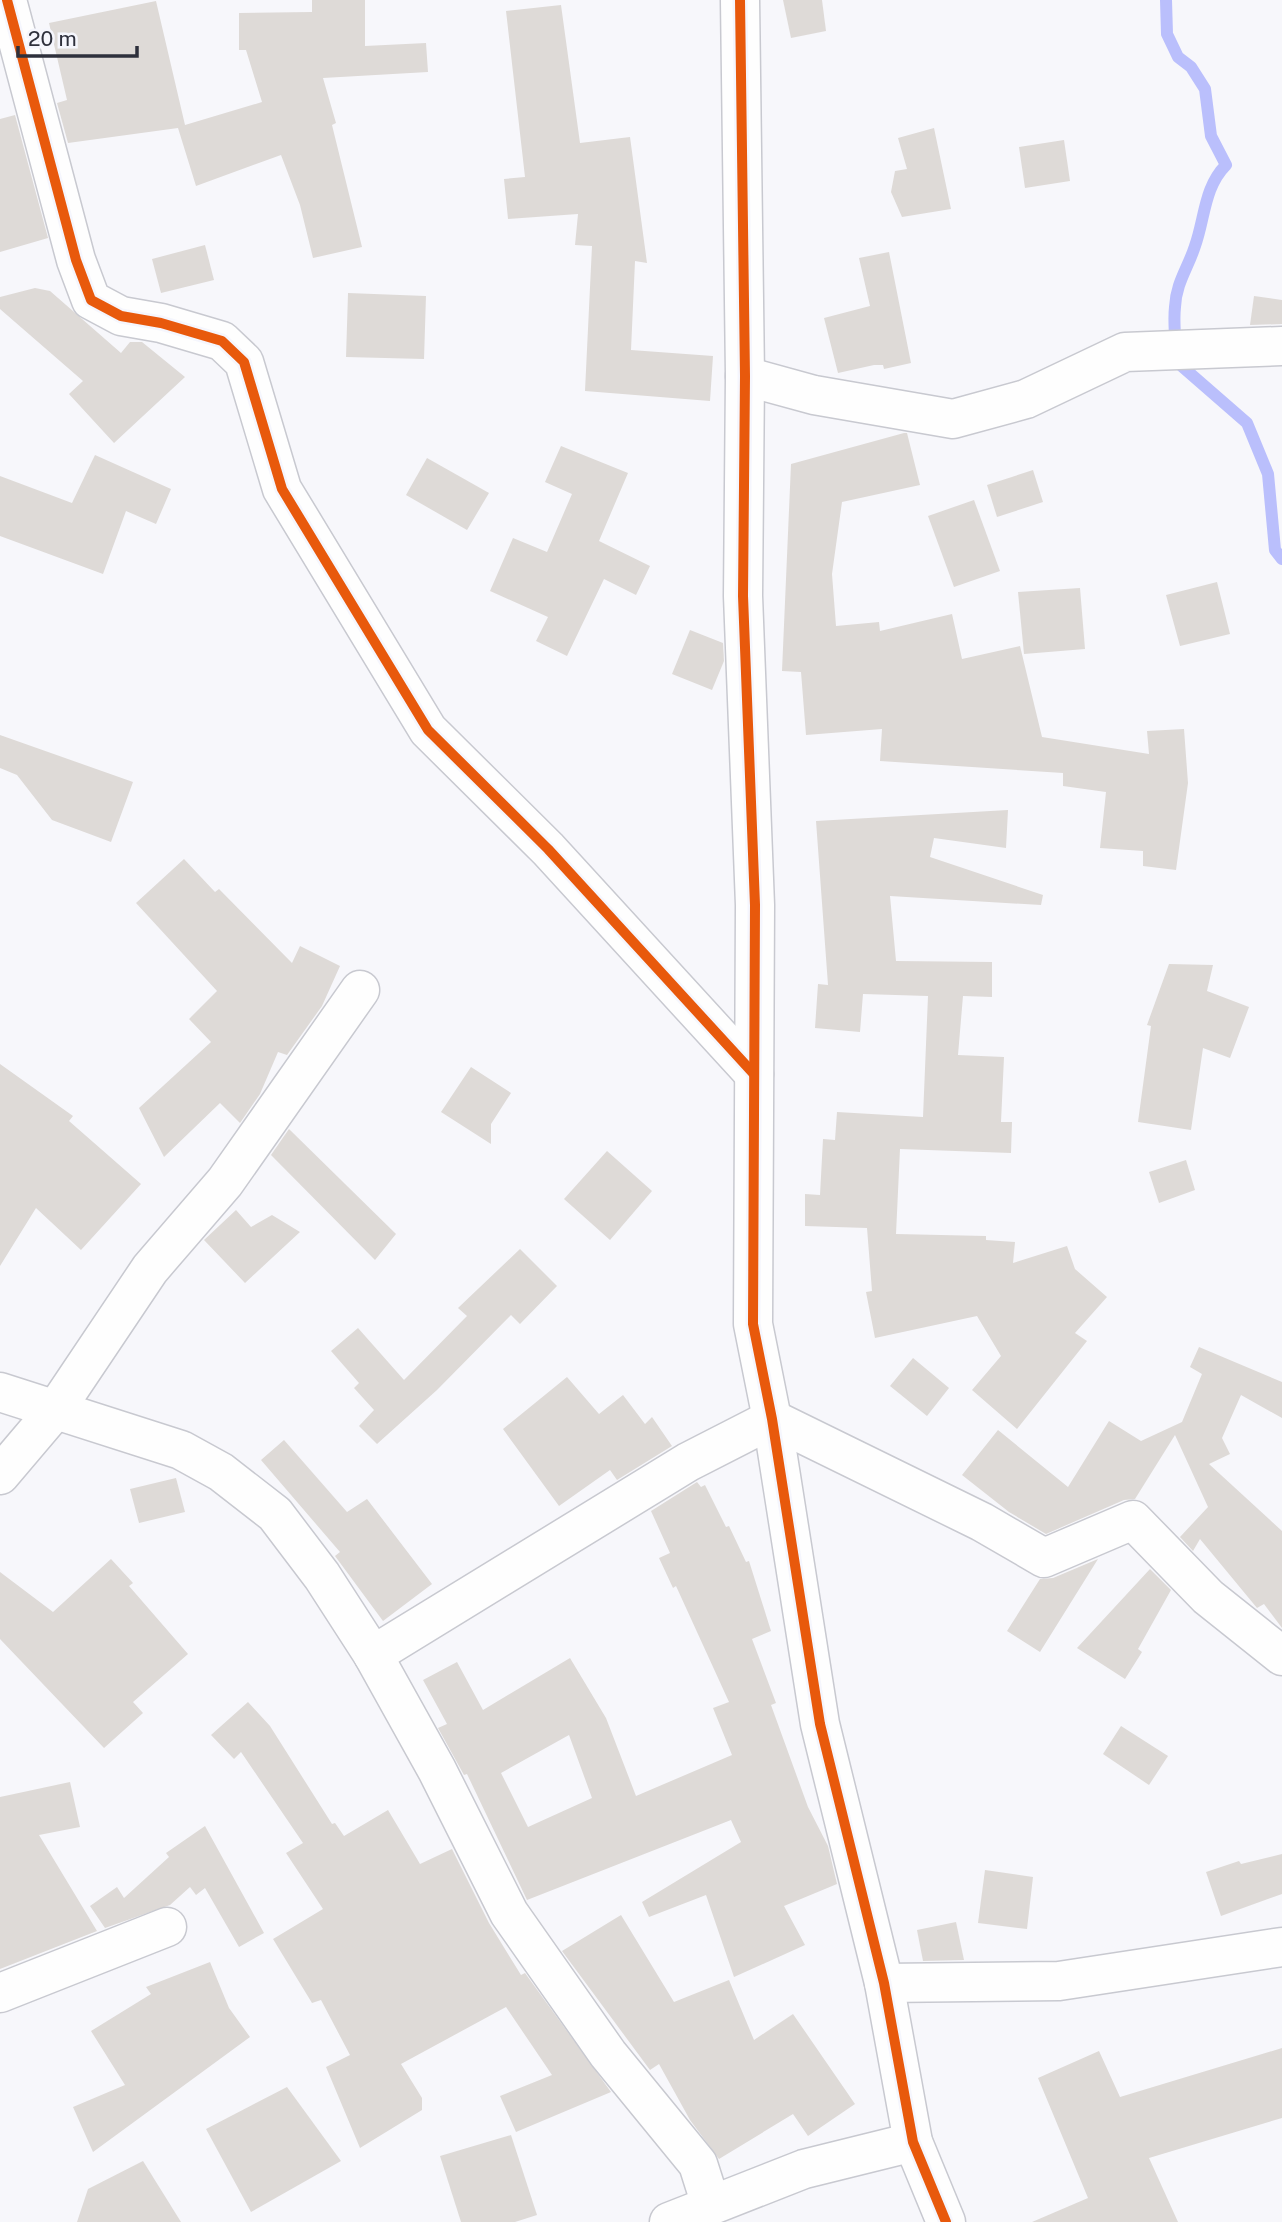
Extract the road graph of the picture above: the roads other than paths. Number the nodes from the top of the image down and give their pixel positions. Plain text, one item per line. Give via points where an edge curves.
1 (7, 0) edge
2 (740, 0) edge
3 (1282, 346) edge
4 (745, 376) junction
5 (360, 990) dead end
6 (754, 1074) junction
7 (0, 1392) edge
8 (56, 1409) junction
9 (772, 1419) junction
10 (0, 1475) edge
11 (373, 1655) junction
12 (1282, 1656) edge
13 (167, 1927) dead end
14 (1282, 1947) edge
15 (884, 1983) junction
16 (0, 1993) edge
17 (913, 2142) junction
18 (711, 2206) junction
19 (669, 2222) edge
20 (946, 2222) edge

1 - 6 street via 76,260 91,299 121,316 222,341 244,362 282,489 428,730 548,849
2 - 4 street
3 - 4 street via 1125,352 1027,399 953,419 814,395
4 - 6 street via 743,596 755,905
5 - 8 street via 225,1182 150,1269
6 - 9 street via 753,1324
7 - 8 street
8 - 10 street
8 - 11 street via 181,1450 221,1472 275,1514
9 - 11 street via 688,1462
9 - 12 street via 982,1522 1044,1558 1133,1520 1208,1597
9 - 15 street via 820,1724
11 - 18 street via 438,1770 509,1913 608,2054 698,2164
13 - 16 street
14 - 15 street via 1059,1981
15 - 17 street
17 - 18 street via 804,2169
17 - 20 street
18 - 19 street

